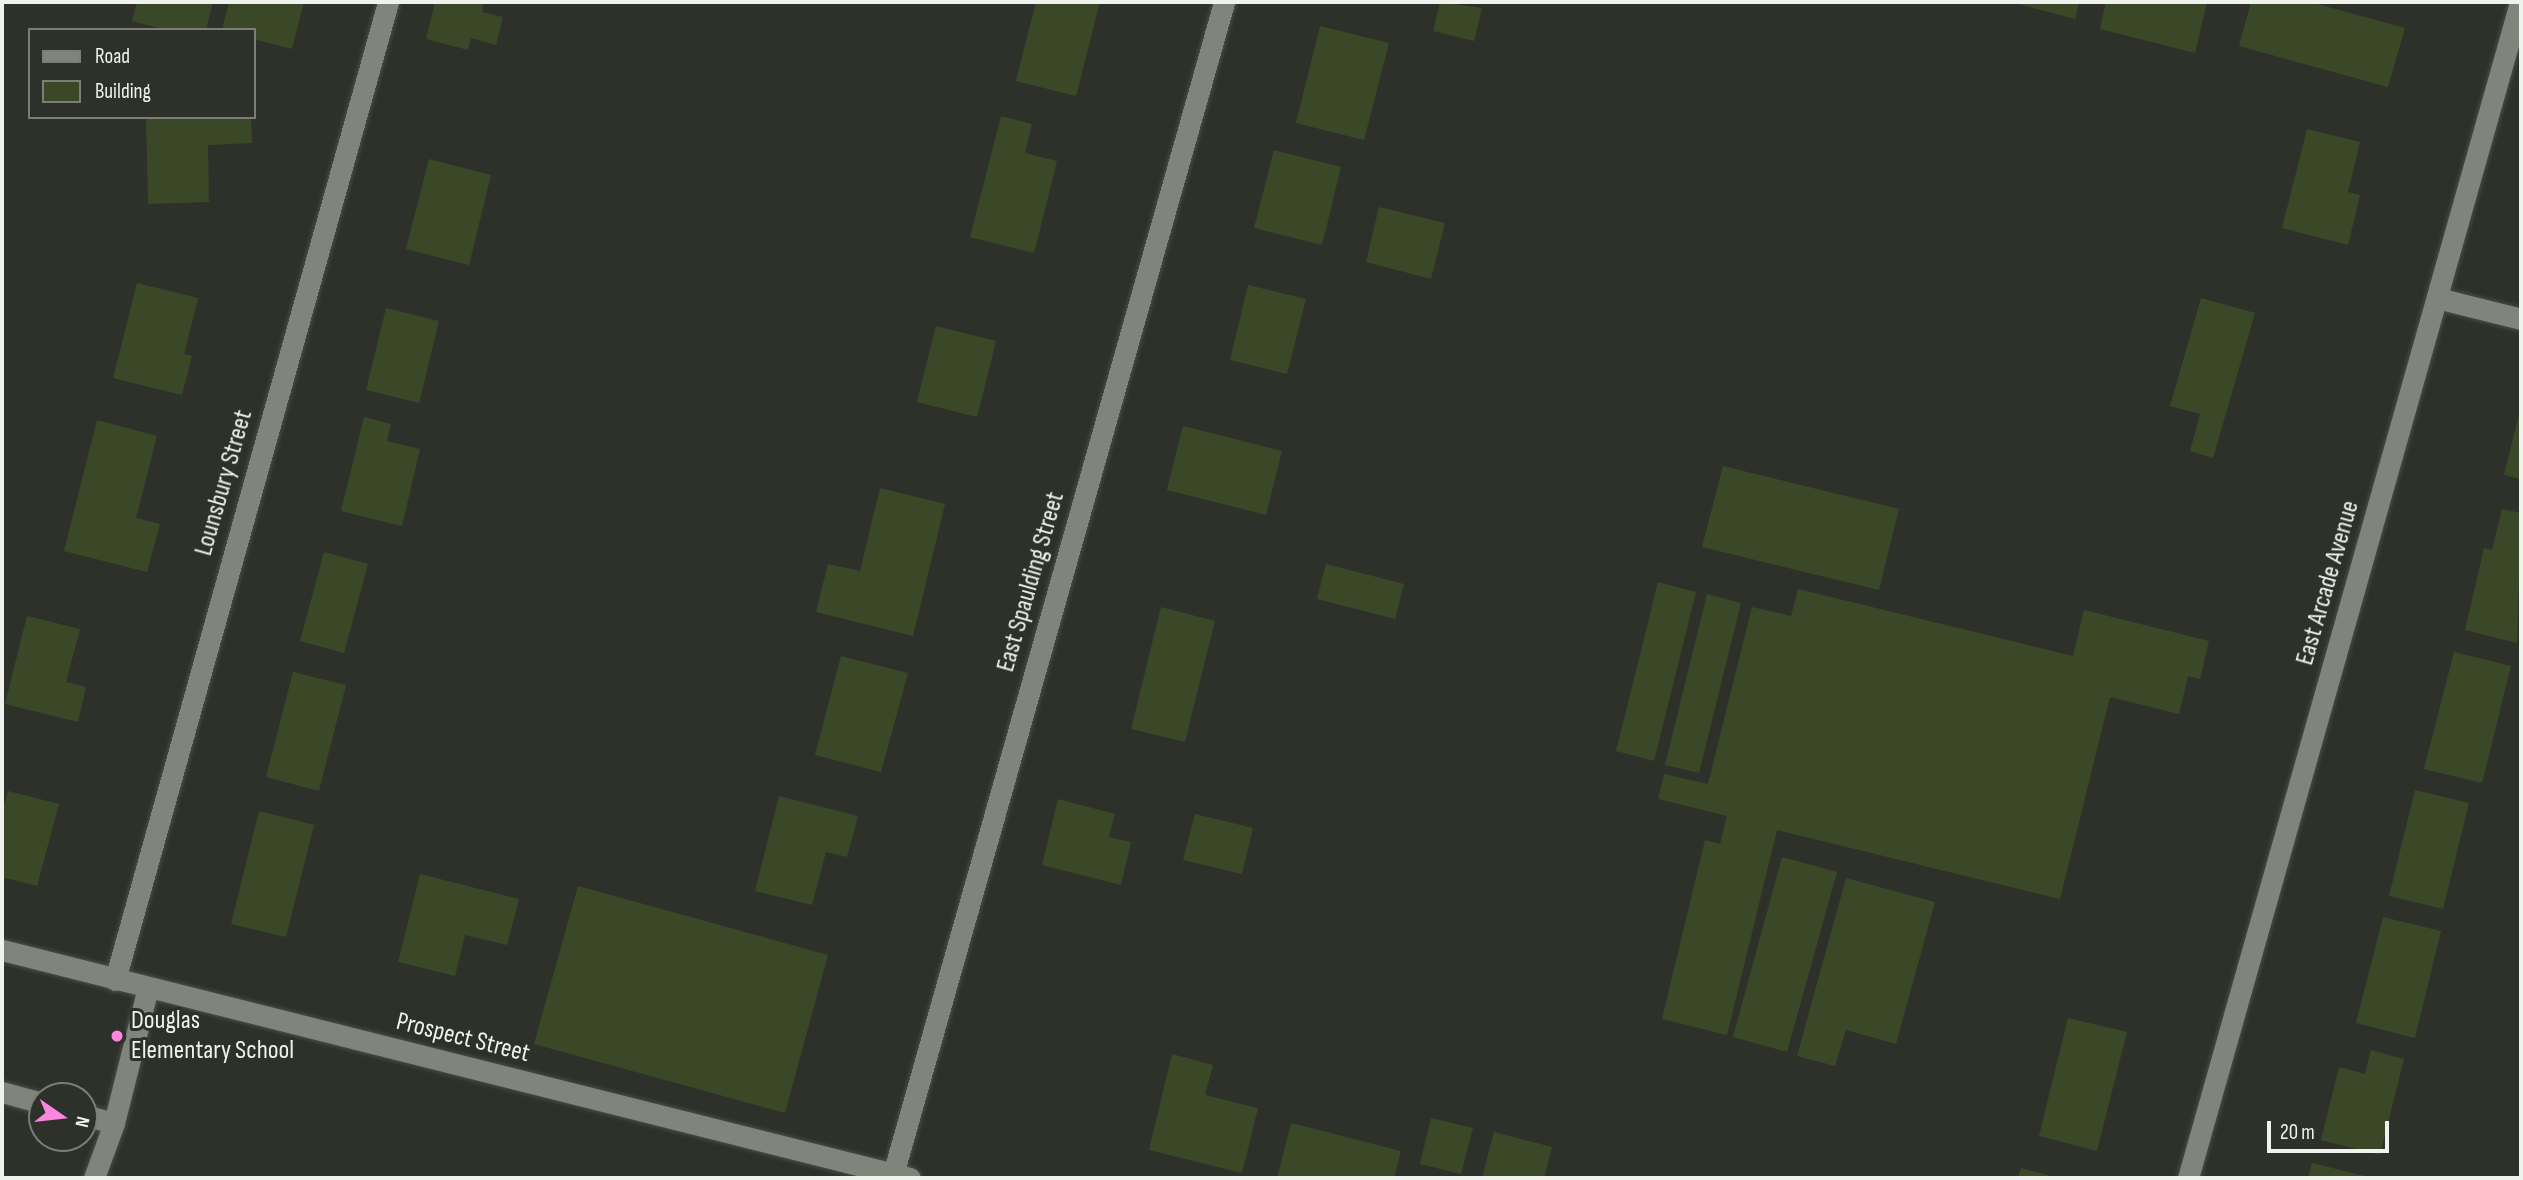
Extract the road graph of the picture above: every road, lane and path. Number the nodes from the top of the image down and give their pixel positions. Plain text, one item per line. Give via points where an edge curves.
1 (388, 2) edge
2 (1224, 2) edge
3 (2520, 2) edge
4 (2437, 299) junction
5 (2521, 319) edge
6 (2, 950) edge
7 (115, 980) junction
8 (148, 988) junction
9 (2, 1092) edge
10 (28, 1099) edge
11 (98, 1119) edge
12 (114, 1123) junction
13 (899, 1177) edge
14 (94, 1178) edge
15 (2188, 1178) edge

1 - 7 street, Lounsbury Street
2 - 13 street, East Spaulding Street
3 - 4 street, East Arcade Avenue
4 - 5 street
4 - 15 street, East Arcade Avenue
6 - 7 street, Prospect Street
7 - 8 street, Prospect Street
8 - 12 street
8 - 13 street, Prospect Street
9 - 10 street
11 - 12 street
12 - 14 street

